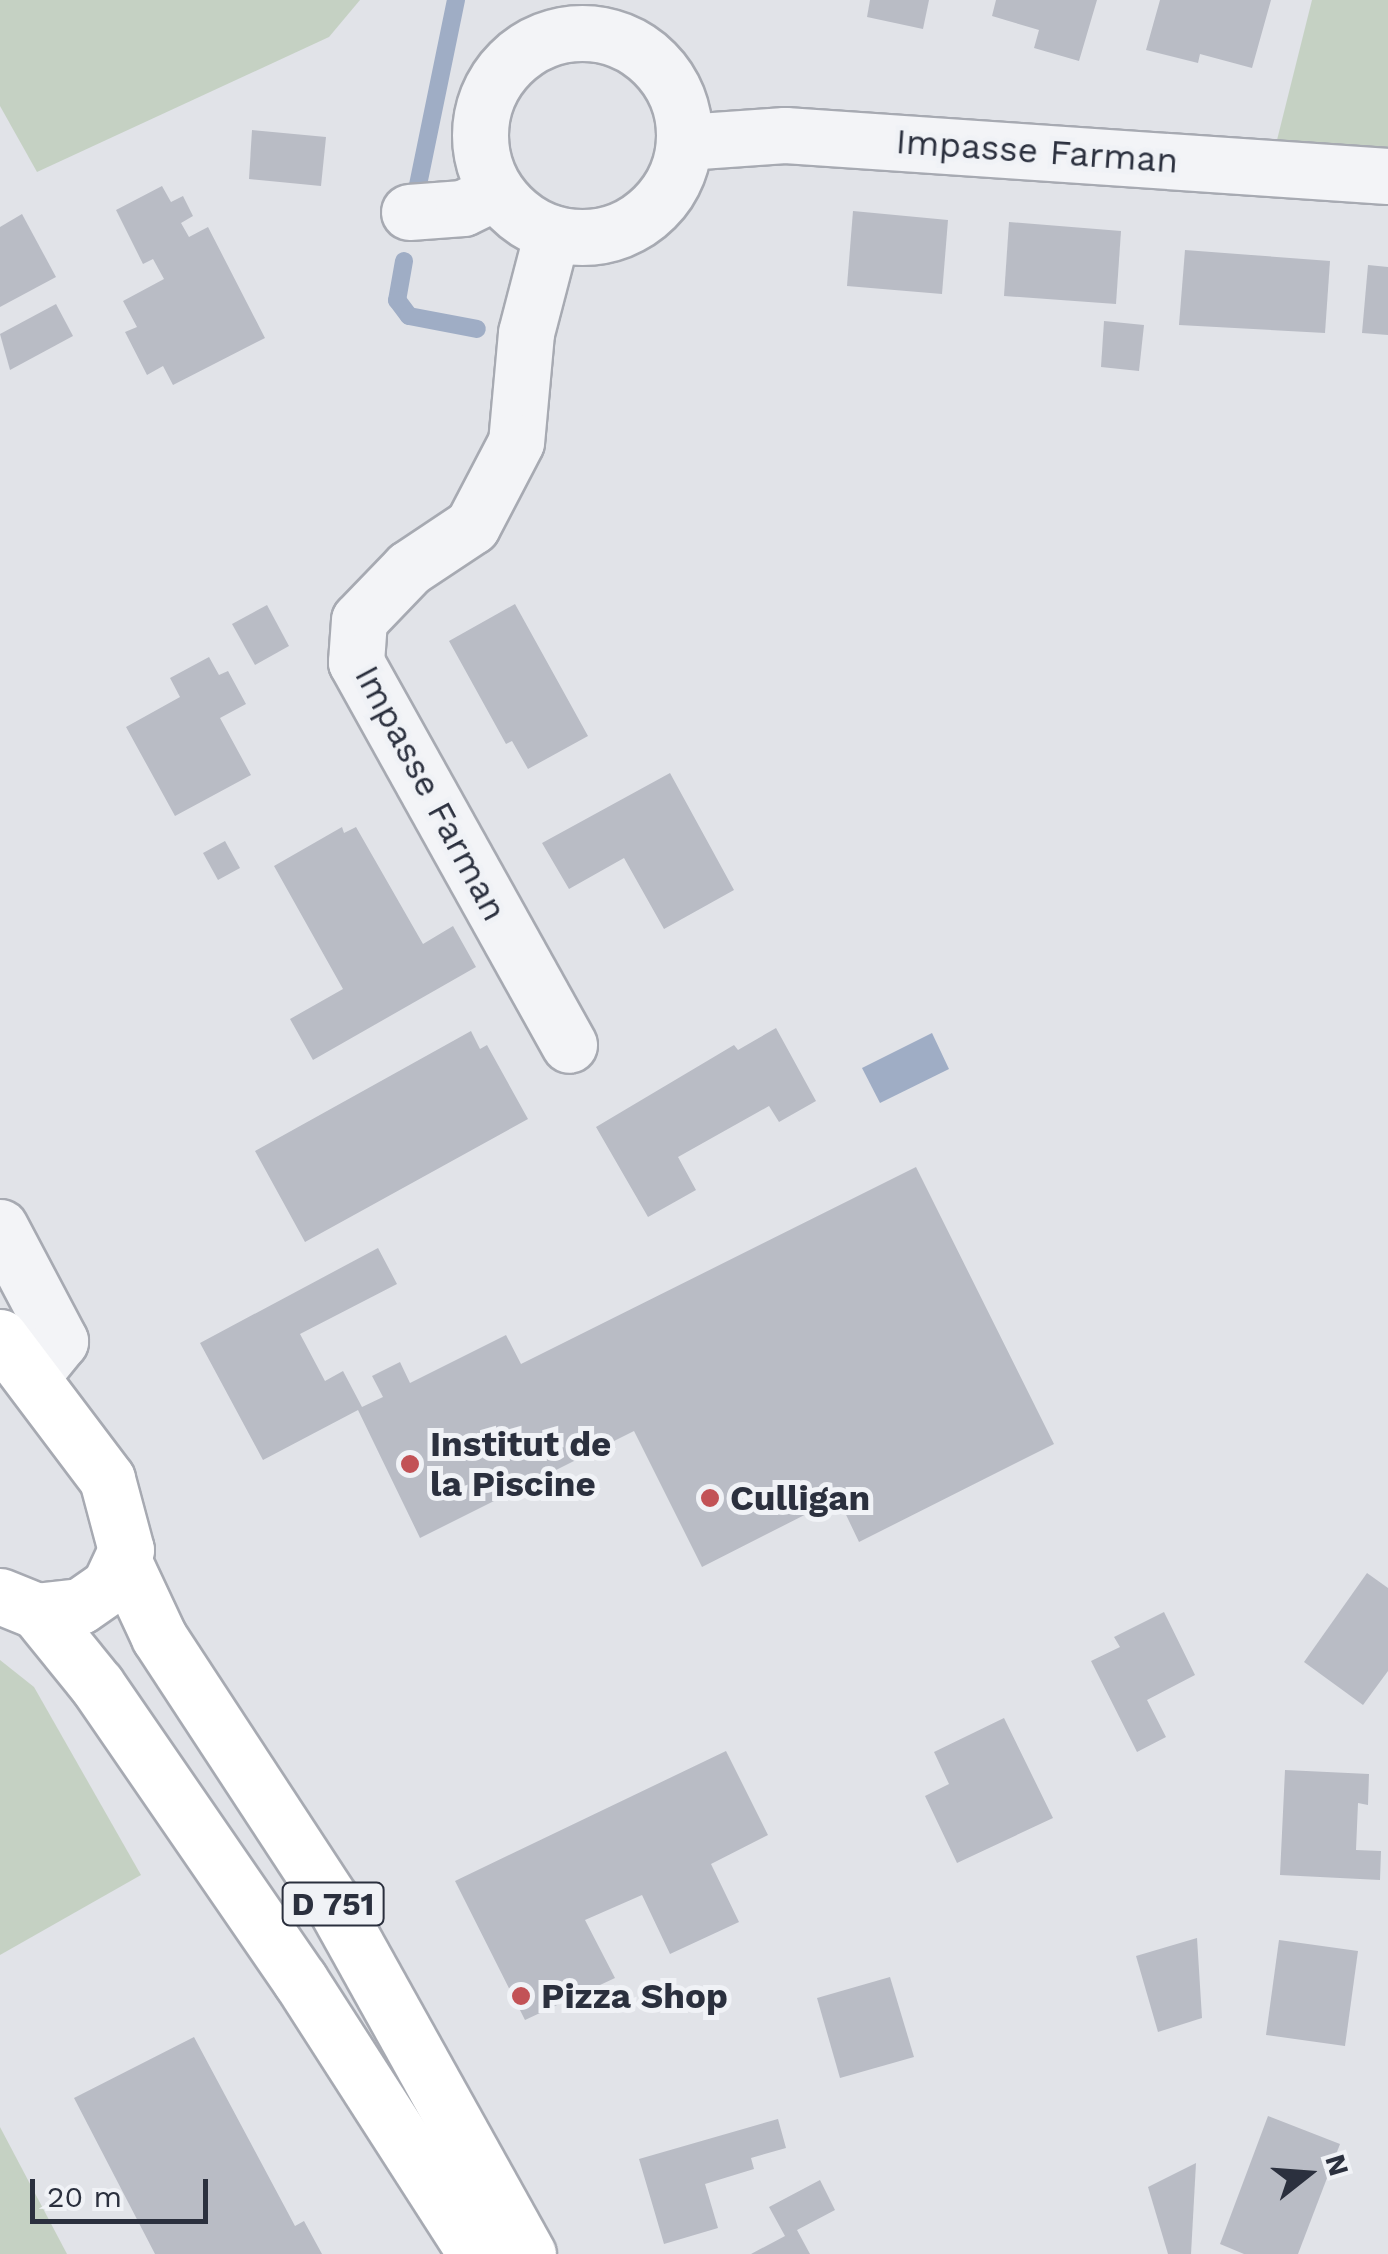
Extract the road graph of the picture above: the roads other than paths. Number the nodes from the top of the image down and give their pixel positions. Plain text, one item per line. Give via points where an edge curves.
1 (685, 142) junction
2 (1388, 176) edge
3 (496, 192) junction
4 (409, 212) dead end
5 (552, 234) junction
6 (569, 1045) dead end
7 (0, 1227) edge
8 (16, 1357) edge
9 (124, 1562) junction
10 (19, 1604) edge
11 (476, 2254) edge
12 (528, 2254) edge

1 - 2 street, Impasse Farman via 786,136
1 - 3 street via 682,107 653,62 609,35 573,32 540,41 510,61 490,90 480,124 482,160
1 - 5 street via 663,199 641,220 613,234
3 - 4 street via 463,208
3 - 5 street via 520,218
5 - 6 street, Impasse Farman via 526,333 516,442 472,526 409,568 359,620 356,662
7 - 8 street via 60,1340
8 - 9 main road via 107,1479 125,1534
9 - 10 main road via 96,1599
9 - 12 main road, D 751 via 159,1637 331,1900
10 - 11 main road, D 751 via 97,1686 300,1980

